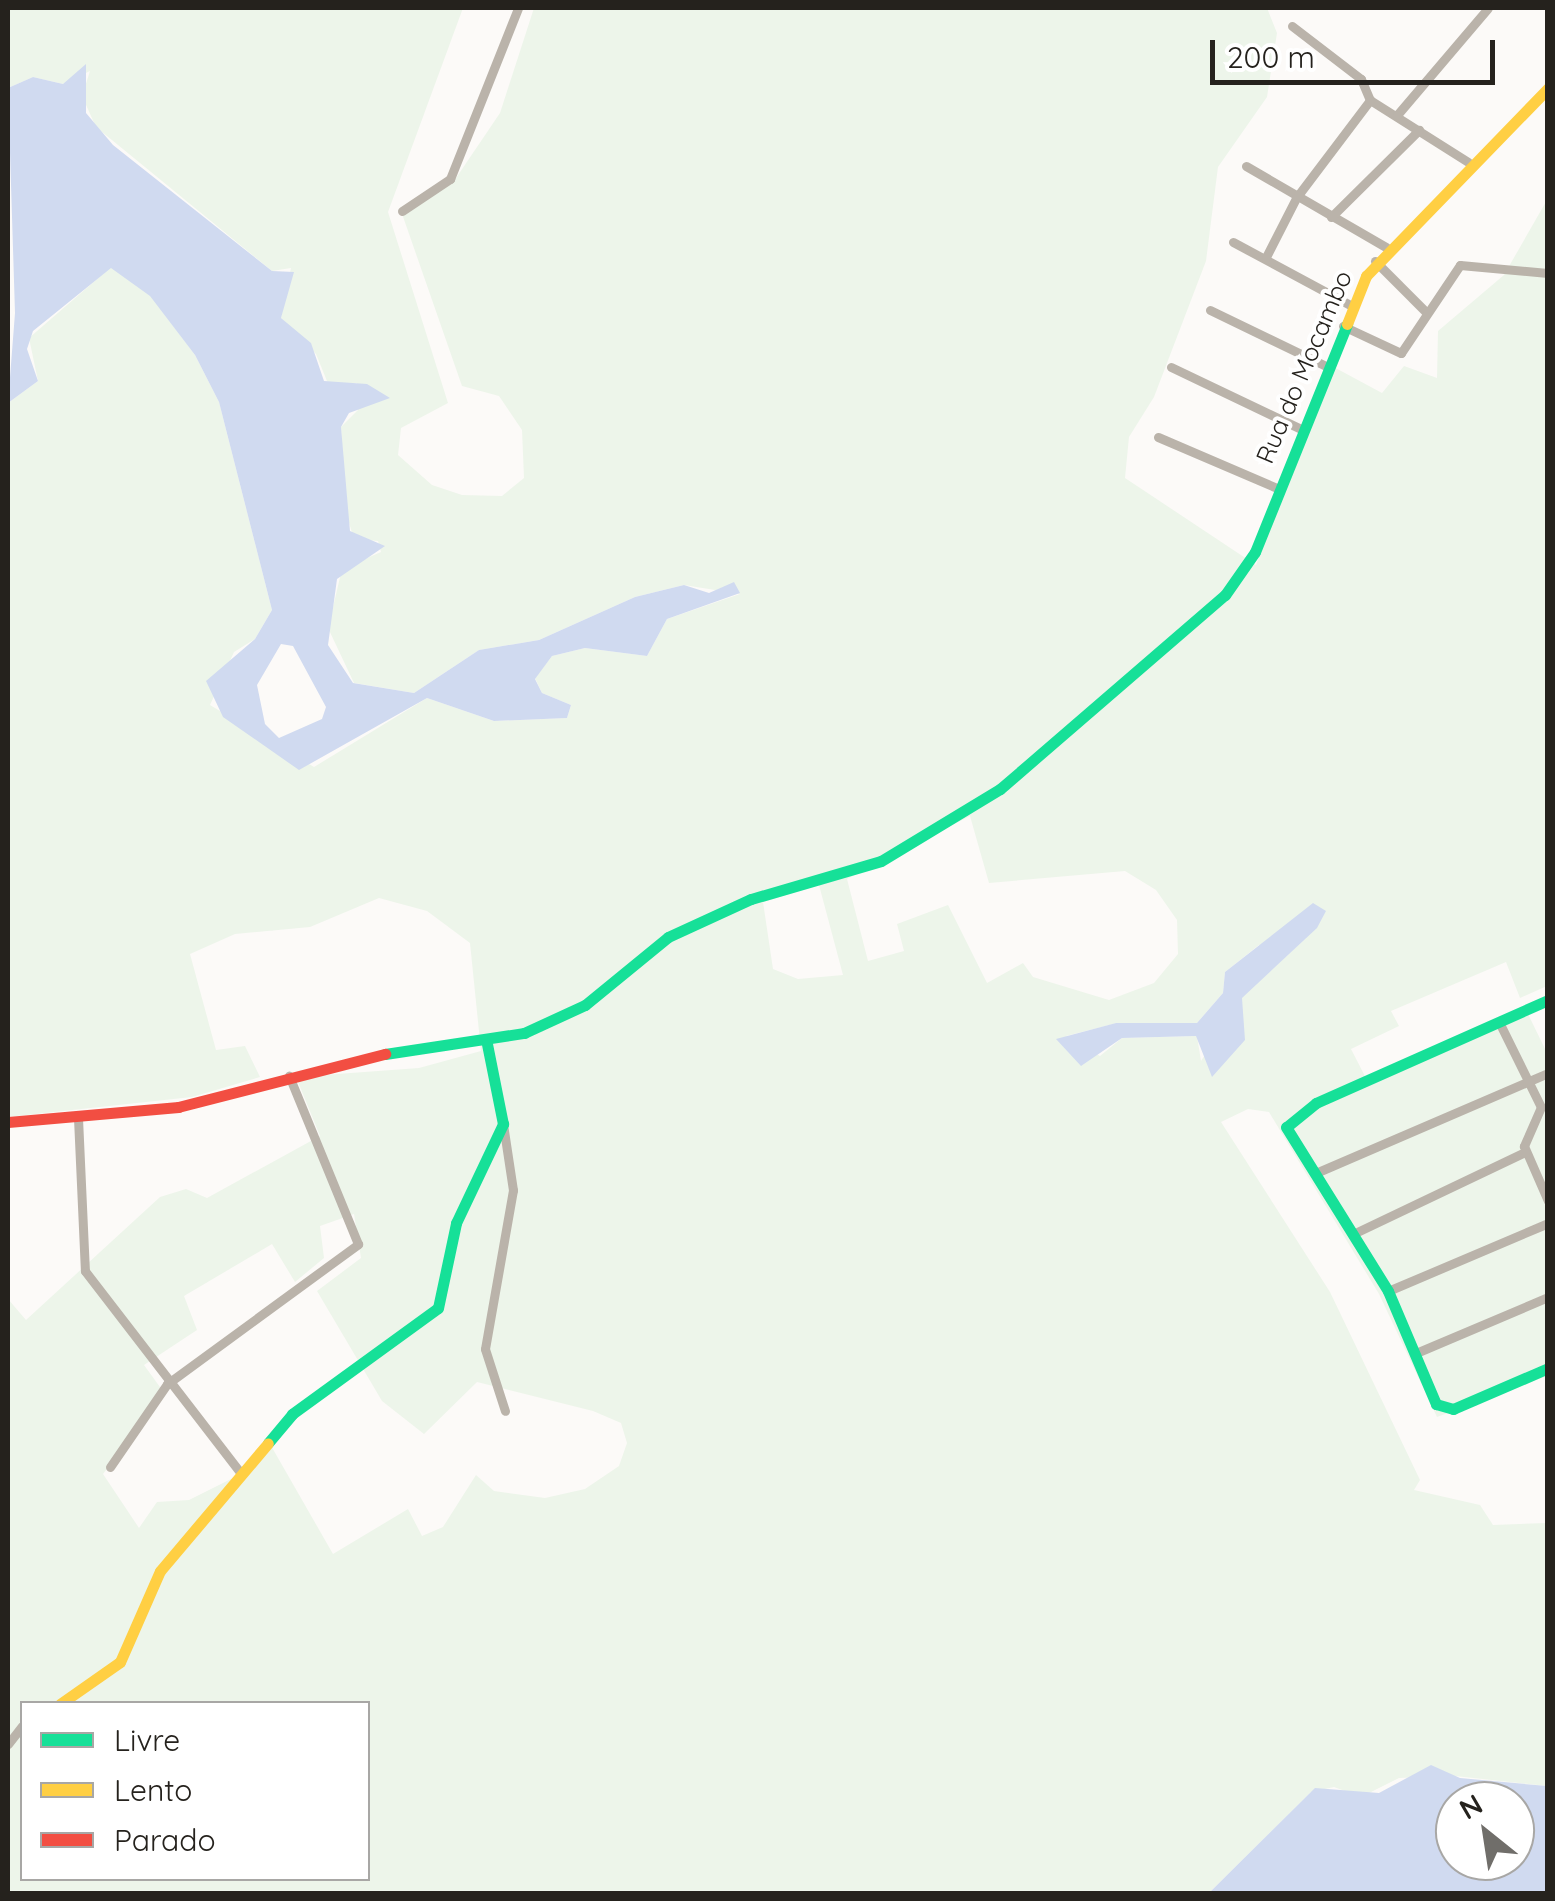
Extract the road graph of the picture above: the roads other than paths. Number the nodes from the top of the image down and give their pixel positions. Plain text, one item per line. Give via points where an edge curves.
1 (518, 8) edge
2 (1488, 8) edge
3 (1292, 26) dead end
4 (1548, 88) edge
5 (1370, 100) junction
6 (1397, 115) junction
7 (1419, 130) junction
8 (1468, 162) junction
9 (1246, 166) dead end
10 (1296, 198) junction
11 (402, 211) dead end
12 (1331, 216) junction
13 (1233, 242) dead end
14 (1386, 246) junction
15 (1266, 257) junction
16 (1376, 261) junction
17 (1548, 273) edge
18 (1350, 304) junction
19 (1210, 310) dead end
20 (1424, 311) junction
21 (1341, 325) junction
22 (1324, 365) junction
23 (1171, 368) dead end
24 (1299, 428) junction
25 (1158, 438) dead end
26 (1277, 488) junction
27 (1548, 1000) edge
28 (1499, 1022) junction
29 (487, 1044) junction
30 (1548, 1074) edge
31 (289, 1076) junction
32 (1528, 1082) junction
33 (1544, 1108) edge
34 (78, 1118) junction
35 (8, 1122) edge
36 (503, 1124) junction
37 (1526, 1152) junction
38 (1318, 1172) junction
39 (1548, 1201) edge
40 (1548, 1222) edge
41 (1356, 1234) junction
42 (1388, 1291) junction
43 (1548, 1297) edge
44 (1416, 1353) junction
45 (1548, 1368) edge
46 (167, 1384) junction
47 (504, 1411) dead end
48 (110, 1467) dead end
49 (242, 1475) junction
50 (64, 1701) edge

1 - 11 street via 454,169
2 - 6 street
3 - 5 street via 1365,83
4 - 8 street, Rua do Mocambo
5 - 6 street
5 - 10 street
6 - 7 street
7 - 8 street
7 - 12 street
8 - 14 street, Rua do Mocambo
9 - 10 street
10 - 12 street
10 - 15 street
12 - 14 street
13 - 15 street
14 - 16 street, Rua do Mocambo
15 - 18 street
16 - 18 street, Rua do Mocambo
16 - 20 street
17 - 20 street via 1464,264
18 - 21 street, Rua do Mocambo
19 - 22 street
20 - 21 street via 1401,353
21 - 22 street, Rua do Mocambo
22 - 24 street, Rua do Mocambo
23 - 24 street
24 - 26 street, Rua do Mocambo
25 - 26 street
26 - 29 street, Rua do Mocambo via 1255,552 1210,611 987,797 881,861 764,895 668,937 574,1012
27 - 28 street
28 - 32 street
28 - 38 street via 1297,1113 1287,1134
29 - 31 street, Rua do Mocambo
29 - 36 street
30 - 32 street
31 - 34 street, Rua do Mocambo via 178,1106
31 - 46 street via 358,1244
32 - 33 street
32 - 38 street
33 - 37 street
34 - 35 street, Rua do Mocambo
34 - 46 street via 83,1266
36 - 47 street via 513,1190 485,1349
36 - 49 street via 456,1223 434,1314 300,1406
37 - 39 street
37 - 41 street
38 - 41 street
40 - 42 street
41 - 42 street
42 - 44 street
43 - 44 street
44 - 45 street via 1447,1410
46 - 48 street
46 - 49 street
49 - 50 street via 160,1571 120,1662

